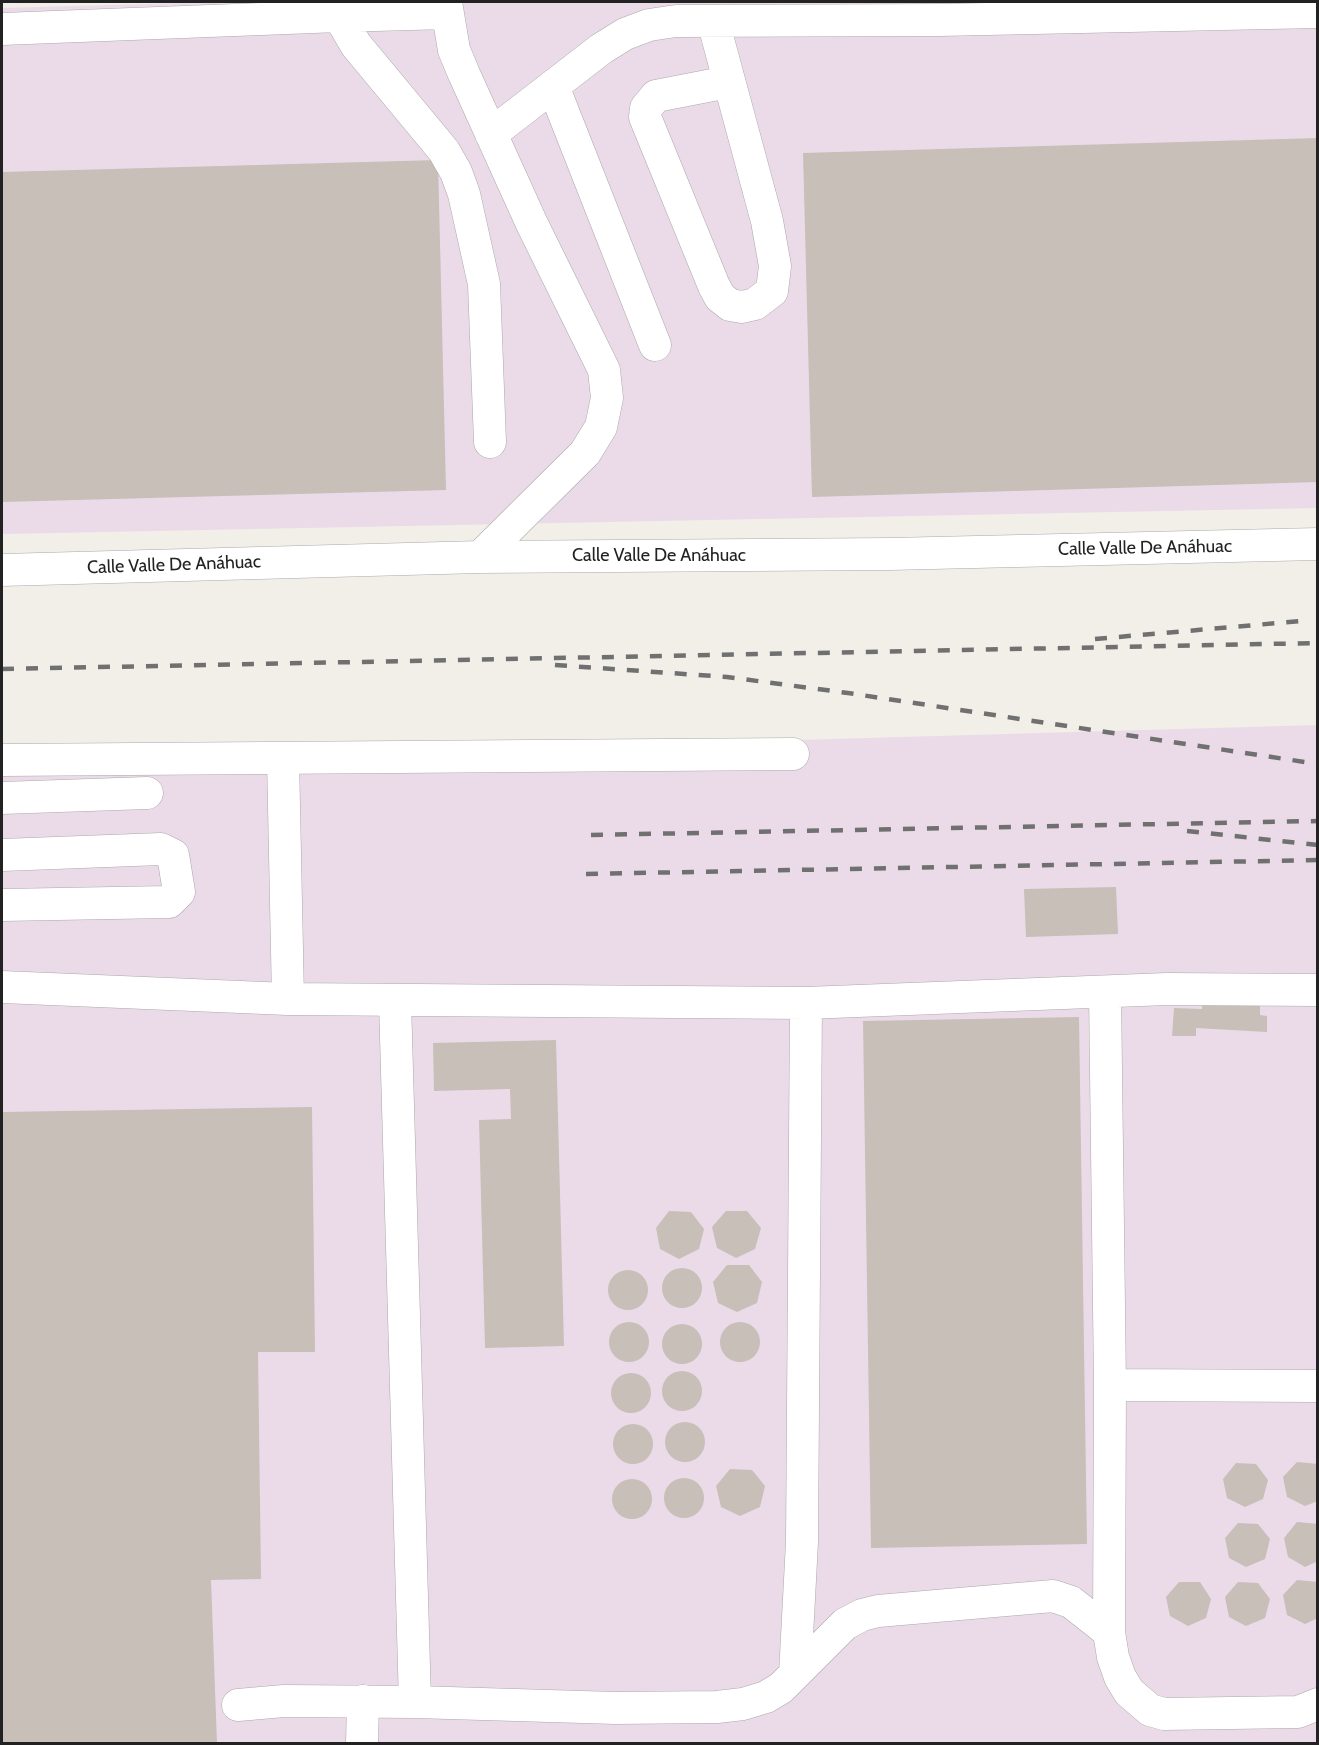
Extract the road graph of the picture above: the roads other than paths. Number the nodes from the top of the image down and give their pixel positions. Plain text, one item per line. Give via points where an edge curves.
1 (447, 7) edge
2 (1317, 12) edge
3 (339, 16) junction
4 (713, 21) junction
5 (2, 29) edge
6 (728, 82) junction
7 (553, 86) junction
8 (491, 134) junction
9 (655, 345) dead end
10 (490, 442) dead end
11 (1317, 544) edge
12 (480, 557) junction
13 (2, 570) edge
14 (793, 754) dead end
15 (284, 758) junction
16 (2, 760) edge
17 (147, 793) dead end
18 (2, 798) edge
19 (2, 855) edge
20 (2, 905) edge
21 (2, 987) edge
22 (1317, 990) edge
23 (1105, 992) junction
24 (288, 999) junction
25 (395, 1001) junction
26 (806, 1003) junction
27 (1110, 1385) junction
28 (1317, 1386) edge
29 (1109, 1632) junction
30 (795, 1674) junction
31 (363, 1701) junction
32 (415, 1702) junction
33 (1317, 1704) edge
34 (238, 1705) dead end
35 (362, 1743) edge

1 - 3 street
1 - 8 street via 454,50
2 - 4 street
3 - 5 street
3 - 10 street via 356,45 444,151 464,194 484,284
4 - 6 street
4 - 7 street via 649,25 625,34
6 - 6 street via 767,221 775,266 772,291 755,304 742,307 730,305 714,286 645,117 646,108 656,96
7 - 8 street
7 - 9 street
8 - 12 street via 604,370 608,399 601,427 585,453
11 - 12 street, Calle Valle De Anáhuac via 890,554
12 - 13 street, Calle Valle De Anáhuac
14 - 15 street
15 - 16 street
15 - 24 street
17 - 18 street
19 - 20 street via 162,849 173,855 179,892 170,902
21 - 24 street
22 - 23 street
23 - 26 street
23 - 27 street
24 - 25 street
25 - 26 street
25 - 32 street
26 - 30 street via 802,1542
27 - 28 street
27 - 29 street
29 - 30 street via 1071,1602 1053,1596 878,1611 845,1624
29 - 33 street via 1120,1677 1134,1697 1150,1710 1164,1714 1298,1712
30 - 32 street via 766,1697 717,1707
31 - 32 street
31 - 34 street
31 - 35 street

